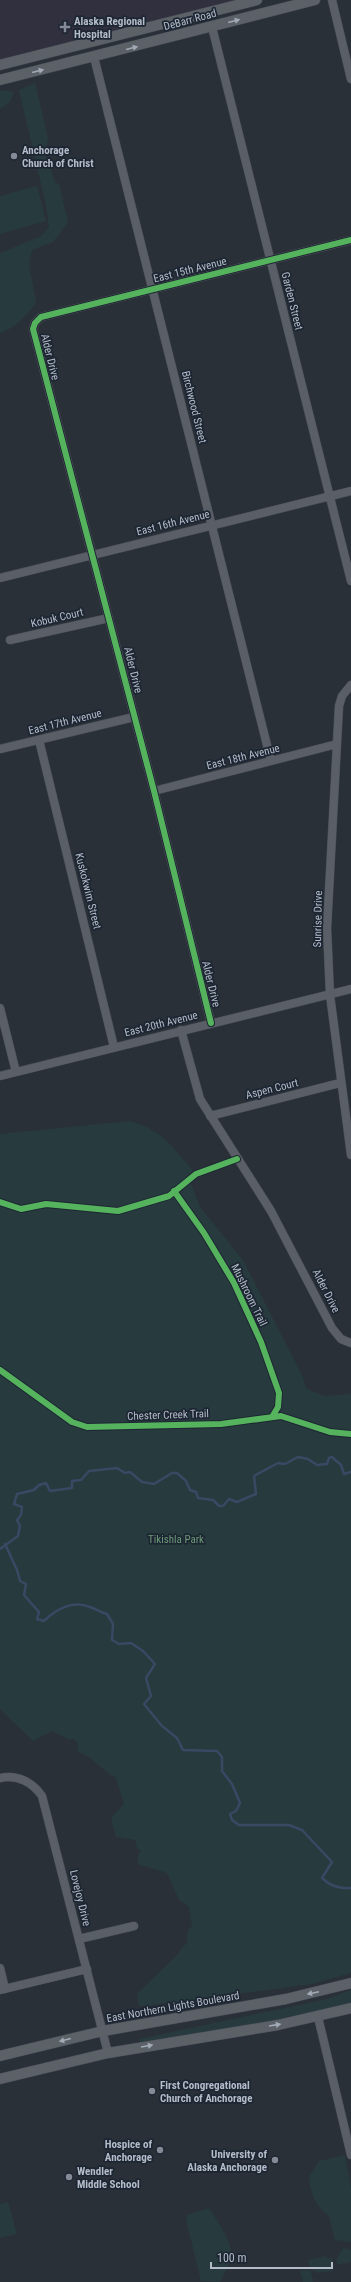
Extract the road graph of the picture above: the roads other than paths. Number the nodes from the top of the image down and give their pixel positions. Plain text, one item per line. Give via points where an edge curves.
1 (257, 0) edge
2 (315, 0) edge
3 (332, 0) edge
4 (212, 27) junction
5 (94, 57) junction
6 (0, 65) edge
7 (351, 79) edge
8 (0, 80) edge
9 (351, 240) edge
10 (271, 260) junction
11 (154, 290) junction
12 (35, 323) joint
13 (351, 491) edge
14 (328, 496) junction
15 (212, 525) junction
16 (91, 555) junction
17 (0, 578) edge
18 (351, 581) edge
19 (109, 618) junction
20 (10, 640) dead end
21 (351, 685) edge
22 (134, 716) junction
23 (40, 740) junction
24 (337, 744) junction
25 (0, 750) edge
26 (271, 761) junction
27 (154, 791) junction
28 (351, 990) edge
29 (330, 995) junction
30 (0, 1008) edge
31 (211, 1023) junction
32 (181, 1030) junction
33 (114, 1047) junction
34 (16, 1072) junction
35 (0, 1076) edge
36 (340, 1083) junction
37 (210, 1116) junction
38 (351, 1155) edge
39 (351, 1343) edge
40 (0, 1778) edge
41 (134, 1926) dead end
42 (79, 1939) junction
43 (0, 1968) edge
44 (87, 1969) junction
45 (351, 1983) edge
46 (3, 1989) edge
47 (351, 2008) edge
48 (318, 2017) junction
49 (103, 2031) junction
50 (108, 2053) junction
51 (0, 2056) edge
52 (0, 2079) edge
53 (351, 2155) edge

1 - 6 main road, DeBarr Road
4 -> 2 main road, DeBarr Road
3 - 7 street
5 -> 4 main road, DeBarr Road
4 - 10 street, Garden Street
8 -> 5 main road, DeBarr Road
5 - 11 street, Birchwood Street
9 - 10 street, East 15th Avenue
10 - 11 street, East 15th Avenue
10 - 14 street, Garden Street
11 - 12 street, East 15th Avenue via 41,317
11 - 15 street, Birchwood Street
12 - 16 street, Alder Drive via 35,338
13 - 14 street, East 16th Avenue
14 - 15 street, East 16th Avenue
14 - 18 street, Garden Street
15 - 16 street, East 16th Avenue
15 - 26 street, Birchwood Street
16 - 17 street, East 16th Avenue
16 - 19 street, Alder Drive
19 - 20 street, Kobuk Court
19 - 22 street, Alder Drive
21 - 24 street, Sunrise Drive via 342,696 339,706
22 - 23 street, East 17th Avenue
22 - 27 street, Alder Drive
23 - 25 street, East 17th Avenue
23 - 33 street, Kuskokwim Street
24 - 26 street, East 18th Avenue
24 - 29 street, Sunrise Drive via 328,928
26 - 27 street, East 18th Avenue
27 - 31 street, Alder Drive
28 - 29 street, East 20th Avenue
29 - 31 street, East 20th Avenue
29 - 36 street, Sunrise Drive
30 - 34 street
31 - 32 street, East 20th Avenue
32 - 33 street, East 20th Avenue
32 - 37 street, Alder Drive via 200,1099
33 - 34 street, East 20th Avenue
34 - 35 street, East 20th Avenue
36 - 37 street, Aspen Court
36 - 38 street, Sunrise Drive
37 - 39 street, Alder Drive via 271,1211 332,1328 341,1339
40 - 42 street, Lovejoy Drive via 18,1778 28,1782 42,1796
41 - 42 street
42 - 44 street, Lovejoy Drive
43 - 46 street
44 - 46 street
44 - 49 street, Lovejoy Drive
45 -> 49 main road, East Northern Lights Boulevard via 286,1999
47 - 48 main road
50 -> 48 main road
48 - 53 street
49 - 50 street, Lovejoy Drive
49 -> 51 main road, East Northern Lights Boulevard
50 - 52 main road

